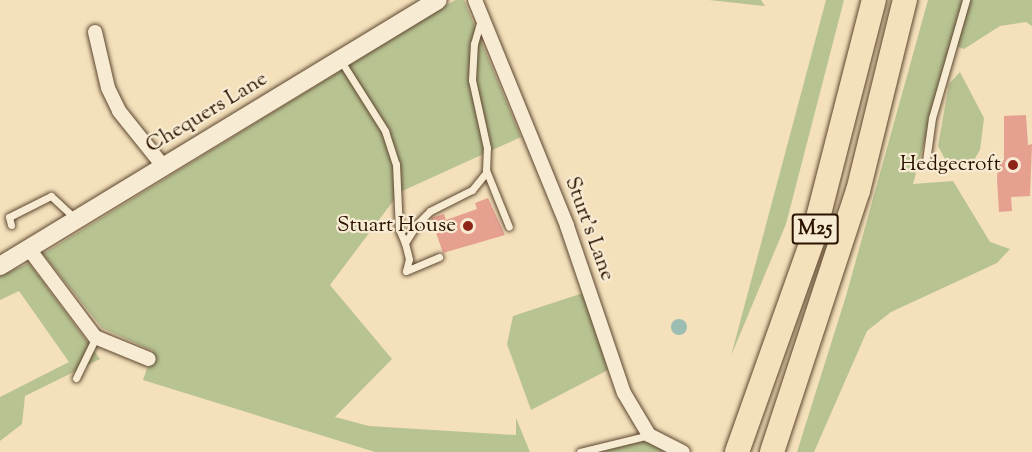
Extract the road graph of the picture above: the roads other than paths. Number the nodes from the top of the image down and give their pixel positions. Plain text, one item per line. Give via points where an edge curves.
1 (438, 0) edge
2 (475, 0) edge
3 (874, 0) edge
4 (905, 0) edge
5 (966, 0) edge
6 (482, 17) junction
7 (95, 32) dead end
8 (340, 59) junction
9 (926, 160) dead end
10 (163, 166) junction
11 (486, 170) junction
12 (75, 218) junction
13 (11, 225) dead end
14 (509, 227) dead end
15 (405, 243) junction
16 (29, 249) junction
17 (439, 257) dead end
18 (0, 266) edge
19 (96, 338) junction
20 (149, 359) dead end
21 (76, 378) dead end
22 (649, 435) junction
23 (580, 452) edge
24 (683, 452) edge
25 (737, 452) edge
26 (772, 452) edge

1 - 8 main road, Chequers Lane
2 - 6 street, Sturt's Lane
3 - 25 highway, M25 via 812,241
4 - 26 highway, M25 via 858,191
5 - 9 lane via 932,118
6 - 11 lane via 474,44 472,80 487,148
6 - 22 street, Sturt's Lane via 567,226 624,393
7 - 10 street via 108,88 119,111
8 - 10 main road, Chequers Lane
8 - 15 lane via 386,131 396,164 399,229
10 - 12 main road, Chequers Lane
11 - 14 lane
11 - 15 lane via 476,187 430,212
12 - 13 lane via 51,196 9,217
12 - 16 main road, Chequers Lane
15 - 17 lane via 409,258 406,271
16 - 18 main road, Chequers Lane
16 - 19 street
19 - 20 street
19 - 21 lane
22 - 23 lane
22 - 24 street

